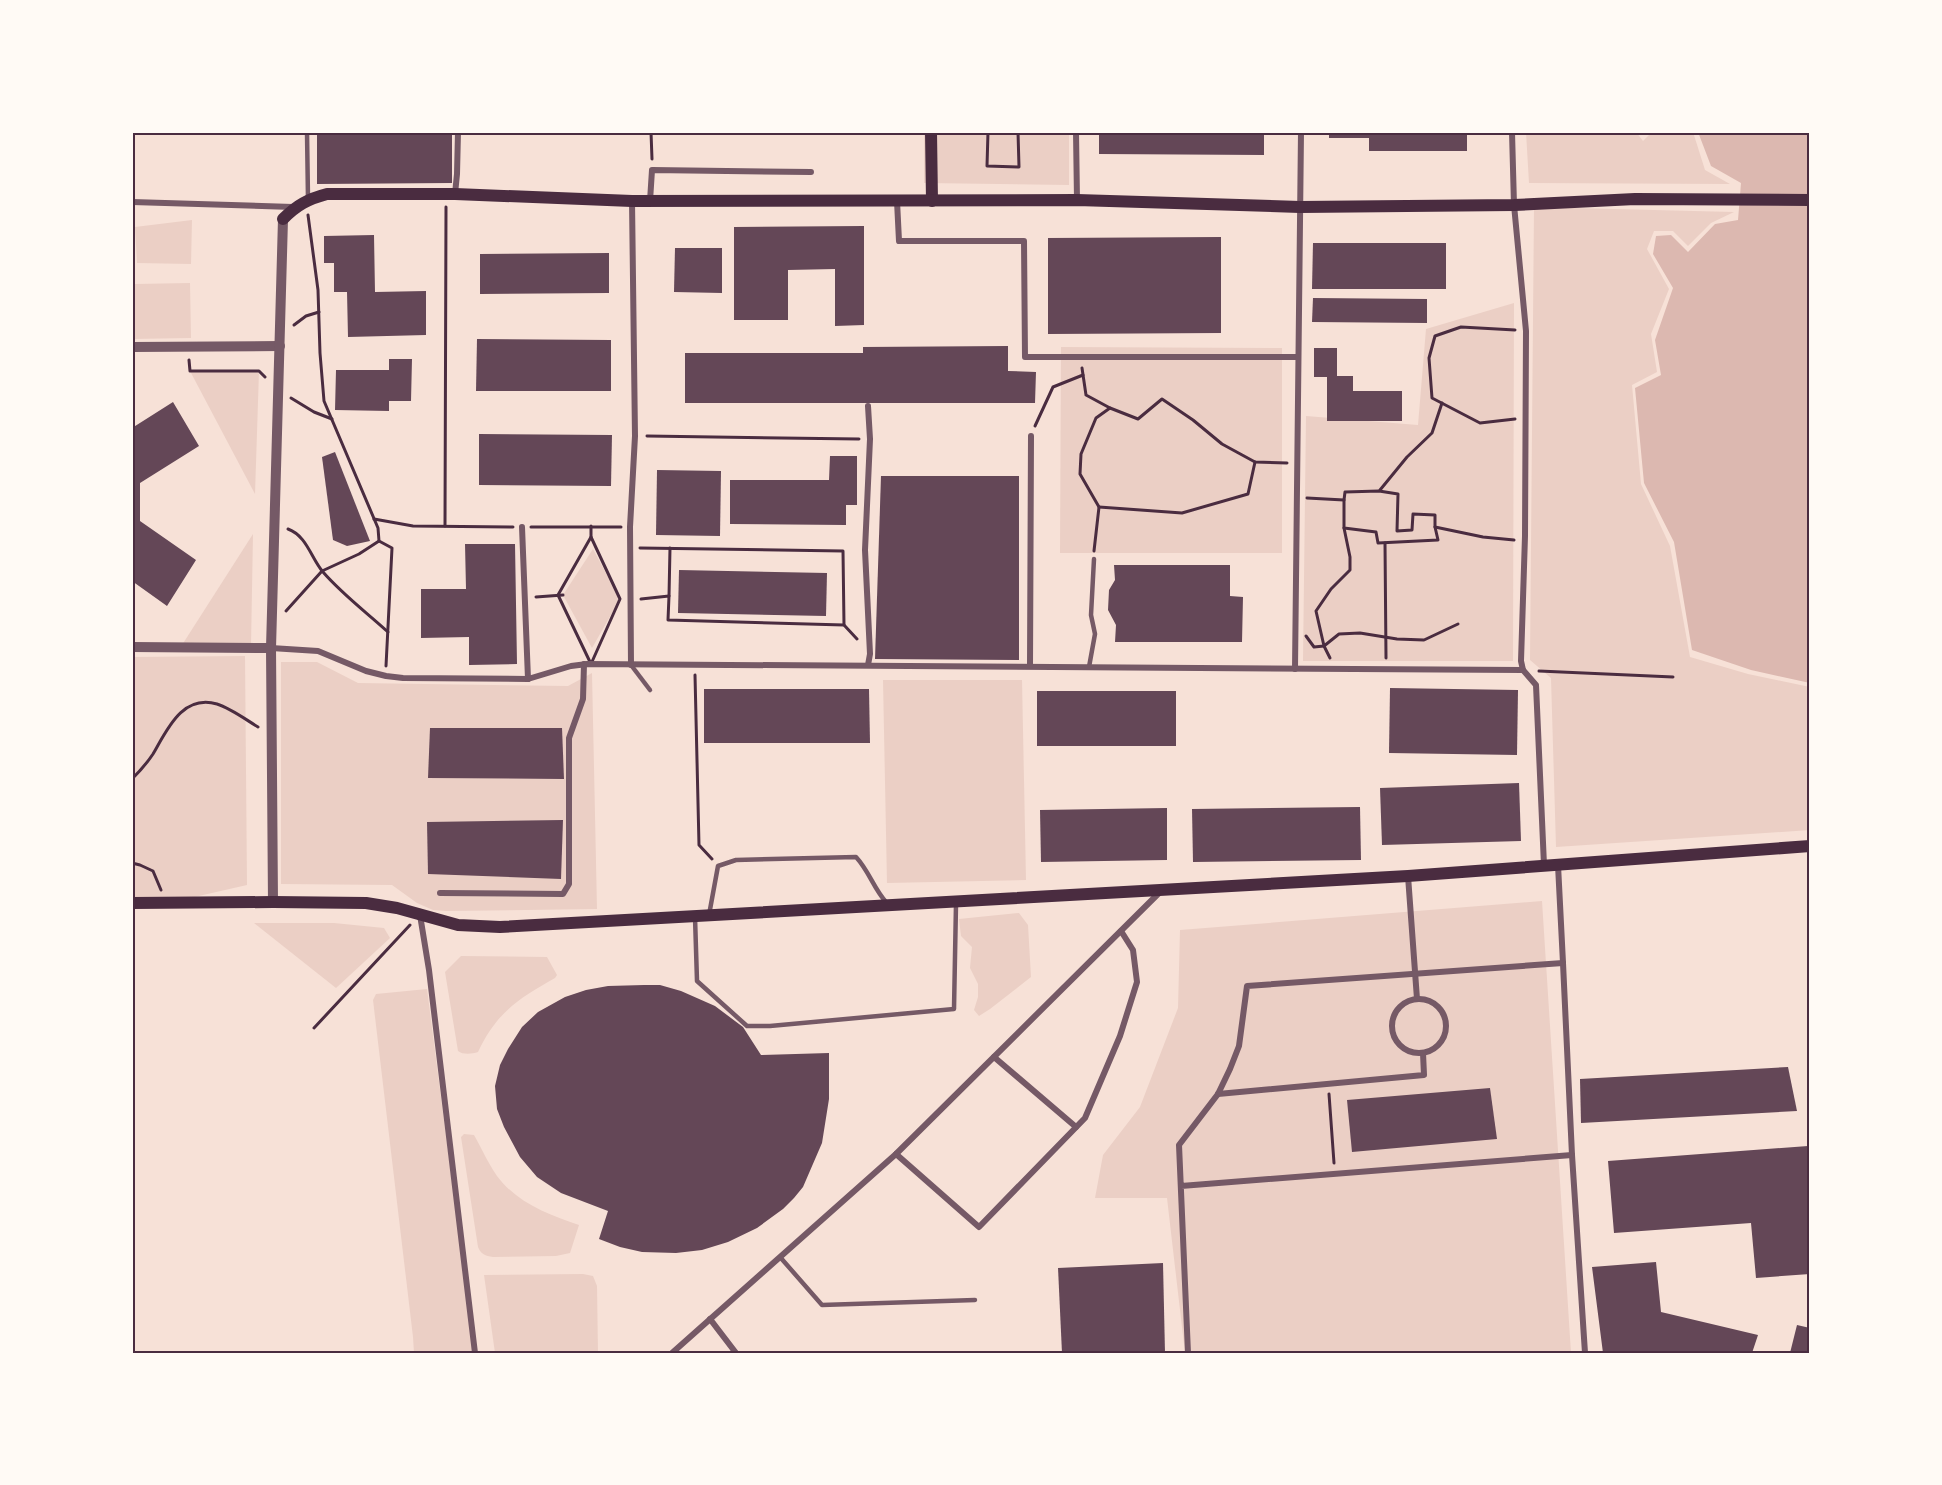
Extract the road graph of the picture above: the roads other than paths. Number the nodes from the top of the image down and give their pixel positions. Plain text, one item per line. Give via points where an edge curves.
1 (307, 132) edge
2 (458, 132) edge
3 (931, 132) edge
4 (1076, 132) edge
5 (1300, 132) edge
6 (1512, 132) edge
7 (811, 172) dead end
8 (451, 194) junction
9 (308, 199) junction
10 (1077, 200) junction
11 (1810, 200) edge
12 (632, 201) junction
13 (650, 201) junction
14 (897, 201) junction
15 (932, 201) junction
16 (132, 202) edge
17 (1514, 205) junction
18 (295, 207) junction
19 (1300, 207) junction
20 (283, 219) joint
21 (280, 346) junction
22 (132, 348) edge
23 (1298, 357) junction
24 (868, 406) dead end
25 (1031, 436) road end
26 (522, 527) road end
27 (1094, 559) road end
28 (132, 647) edge
29 (271, 648) junction
30 (587, 664) junction
31 (631, 665) junction
32 (868, 665) junction
33 (1030, 666) junction
34 (1089, 667) junction
35 (1295, 669) junction
36 (1522, 670) junction
37 (528, 679) junction
38 (650, 690) dead end
39 (1810, 846) edge
40 (1558, 865) junction
41 (1544, 866) junction
42 (1408, 876) junction
43 (1162, 889) junction
44 (440, 893) dead end
45 (956, 901) junction
46 (273, 902) junction
47 (132, 903) edge
48 (890, 905) junction
49 (420, 915) junction
50 (709, 915) junction
51 (695, 916) junction
52 (1121, 931) junction
53 (1563, 963) junction
54 (1415, 974) junction
55 (1417, 999) junction
56 (1423, 1053) junction
57 (994, 1057) junction
58 (1218, 1094) junction
59 (1076, 1127) junction
60 (896, 1154) junction
61 (1572, 1155) junction
62 (1181, 1186) junction
63 (780, 1257) junction
64 (975, 1300) dead end
65 (710, 1319) junction
66 (475, 1353) edge
67 (672, 1353) edge
68 (736, 1353) edge
69 (1188, 1353) edge
70 (1585, 1353) edge

1 - 9 lane
2 - 8 street via 457,174
3 - 15 main road
4 - 10 street
5 - 19 street
6 - 17 street
7 - 13 street via 652,170
8 - 9 main road via 327,194
8 - 12 main road
9 - 18 main road
10 - 15 main road
10 - 19 main road
11 - 17 main road via 1635,199
12 - 13 main road
12 - 31 street via 635,436 630,527
13 - 14 main road
14 - 15 main road
14 - 23 street via 899,241 1024,241 1025,357
16 - 18 street
17 - 19 main road
17 - 36 street via 1526,331
18 - 20 main road
19 - 23 street
20 - 21 street
21 - 22 street
21 - 29 street
23 - 35 street
24 - 32 street
25 - 33 street
26 - 37 street
27 - 34 lane via 1091,615 1095,634
28 - 29 street
29 - 37 street via 318,651 386,676
29 - 46 street
30 - 31 street
30 - 37 street
30 - 44 street via 583,699 569,738 569,884 563,894
31 - 32 street
31 - 38 lane
32 - 33 street
33 - 34 street
34 - 35 street
35 - 36 street
36 - 41 street via 1536,685
39 - 40 main road
40 - 41 main road
40 - 53 street
41 - 42 main road
42 - 43 main road
42 - 54 street
43 - 45 main road
43 - 52 street
45 - 48 main road
45 - 51 lane via 954,1009 770,1026 747,1026 697,981
46 - 47 main road
46 - 49 main road via 366,903
48 - 50 main road
48 - 50 lane via 856,857 736,860 718,866
49 - 51 main road via 478,927
49 - 66 street
50 - 51 main road
52 - 57 street
52 - 59 street via 1133,950 1137,982 1120,1036 1085,1118
53 - 54 street
53 - 61 street
54 - 55 street
54 - 58 street via 1247,987 1239,1046
55 - 56 street via 1440,1008 1446,1024 1441,1042
55 - 56 street via 1408,1001 1396,1012 1392,1030 1400,1046
56 - 58 street via 1424,1075
57 - 59 street
57 - 60 street
58 - 62 street via 1179,1145
59 - 60 street via 979,1227
60 - 63 street
61 - 62 street
61 - 70 street
62 - 69 street
63 - 64 lane via 822,1305
63 - 65 street
65 - 67 street
65 - 68 street

